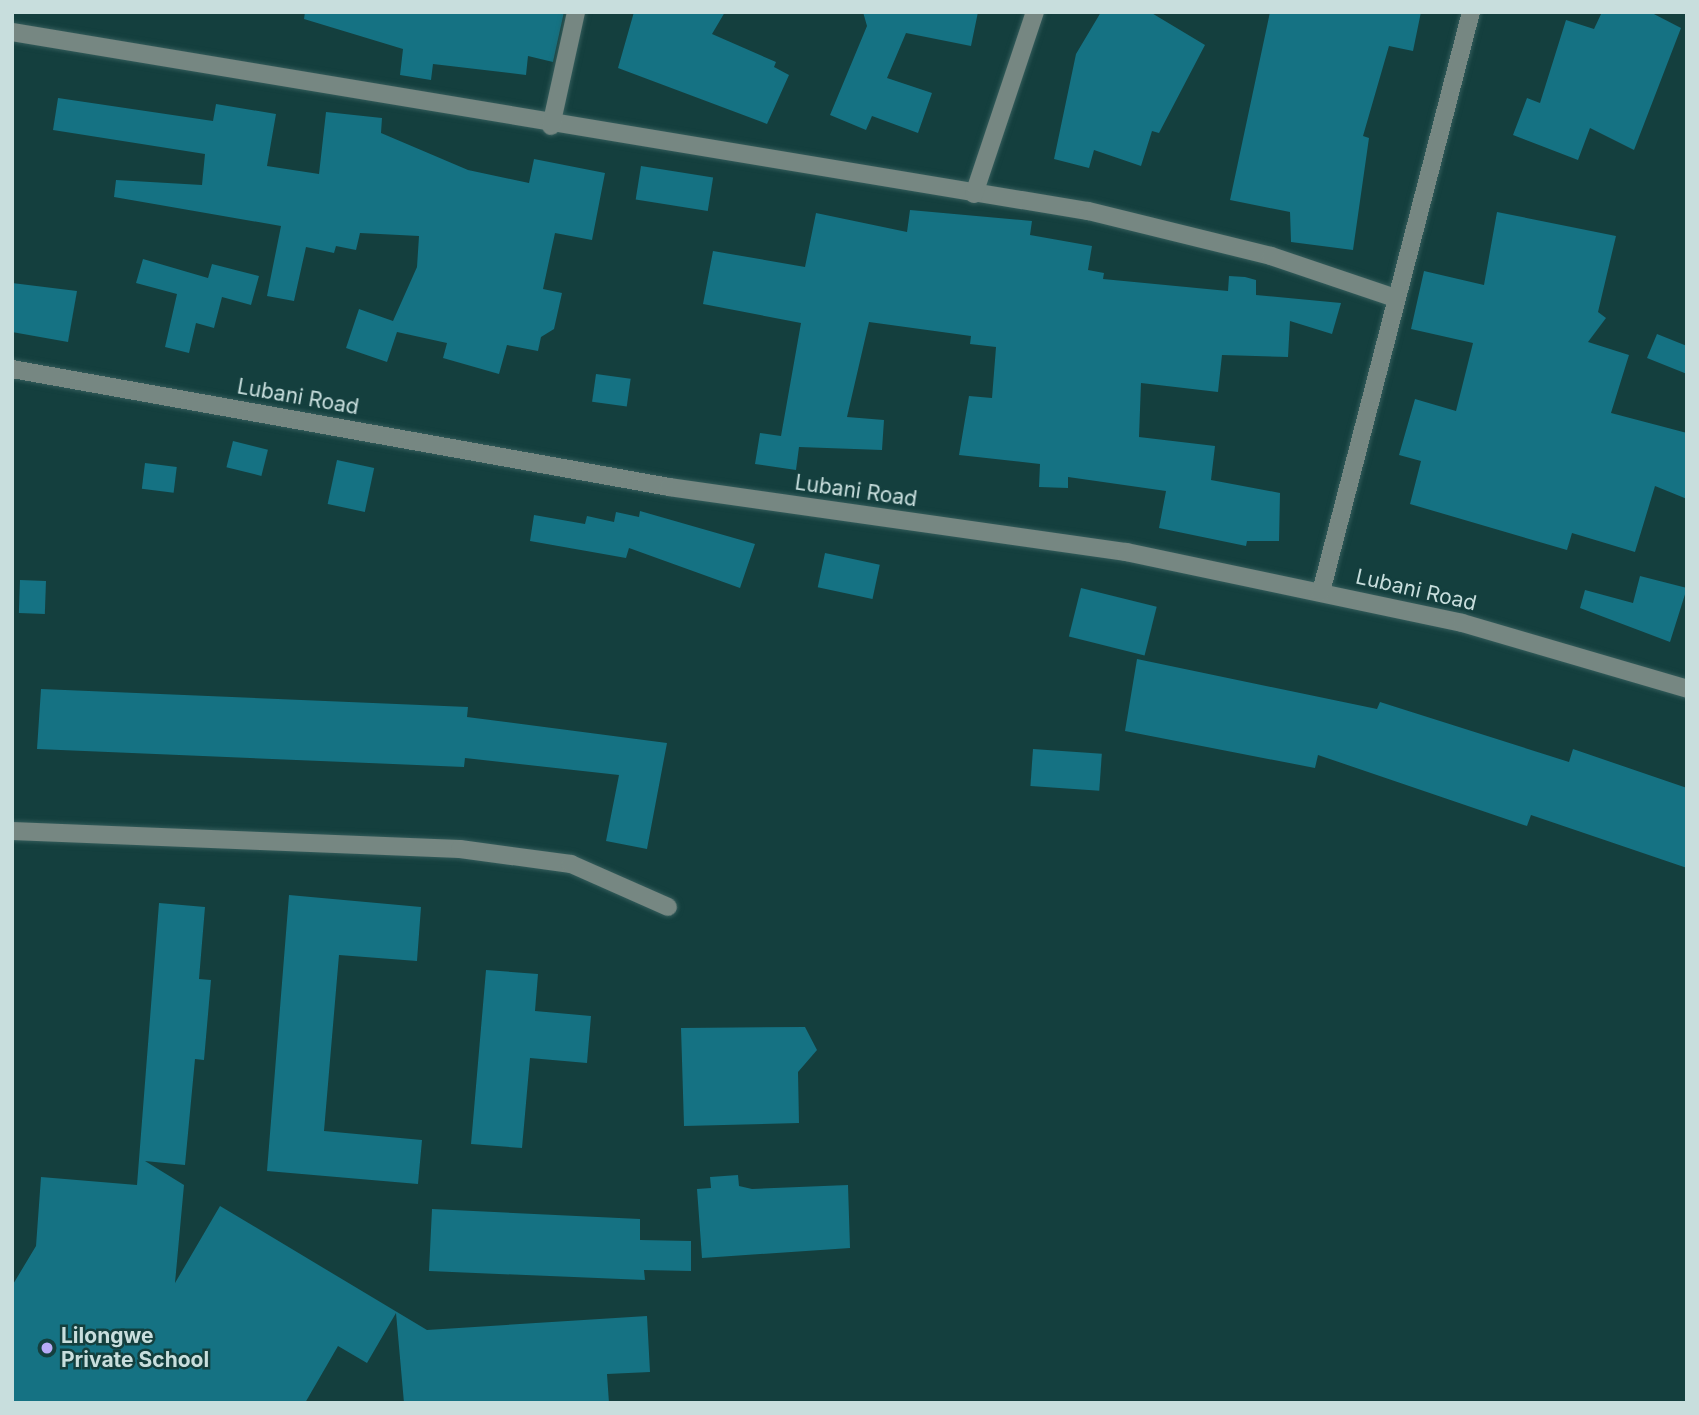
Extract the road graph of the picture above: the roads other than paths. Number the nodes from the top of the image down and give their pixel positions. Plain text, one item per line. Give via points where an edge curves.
1 (576, 12) edge
2 (1035, 12) edge
3 (1471, 12) edge
4 (12, 32) edge
5 (551, 126) junction
6 (974, 194) junction
7 (1395, 298) junction
8 (12, 369) edge
9 (1321, 592) junction
10 (1687, 689) edge
11 (12, 831) edge
12 (668, 906) dead end

1 - 5 street
2 - 6 street
3 - 7 street
4 - 5 street
5 - 6 street
6 - 7 street via 1088,211 1270,256
7 - 9 street
8 - 9 street, Lubani Road via 669,487 1126,552
9 - 10 street, Lubani Road via 1462,623
11 - 12 street via 460,849 571,864

